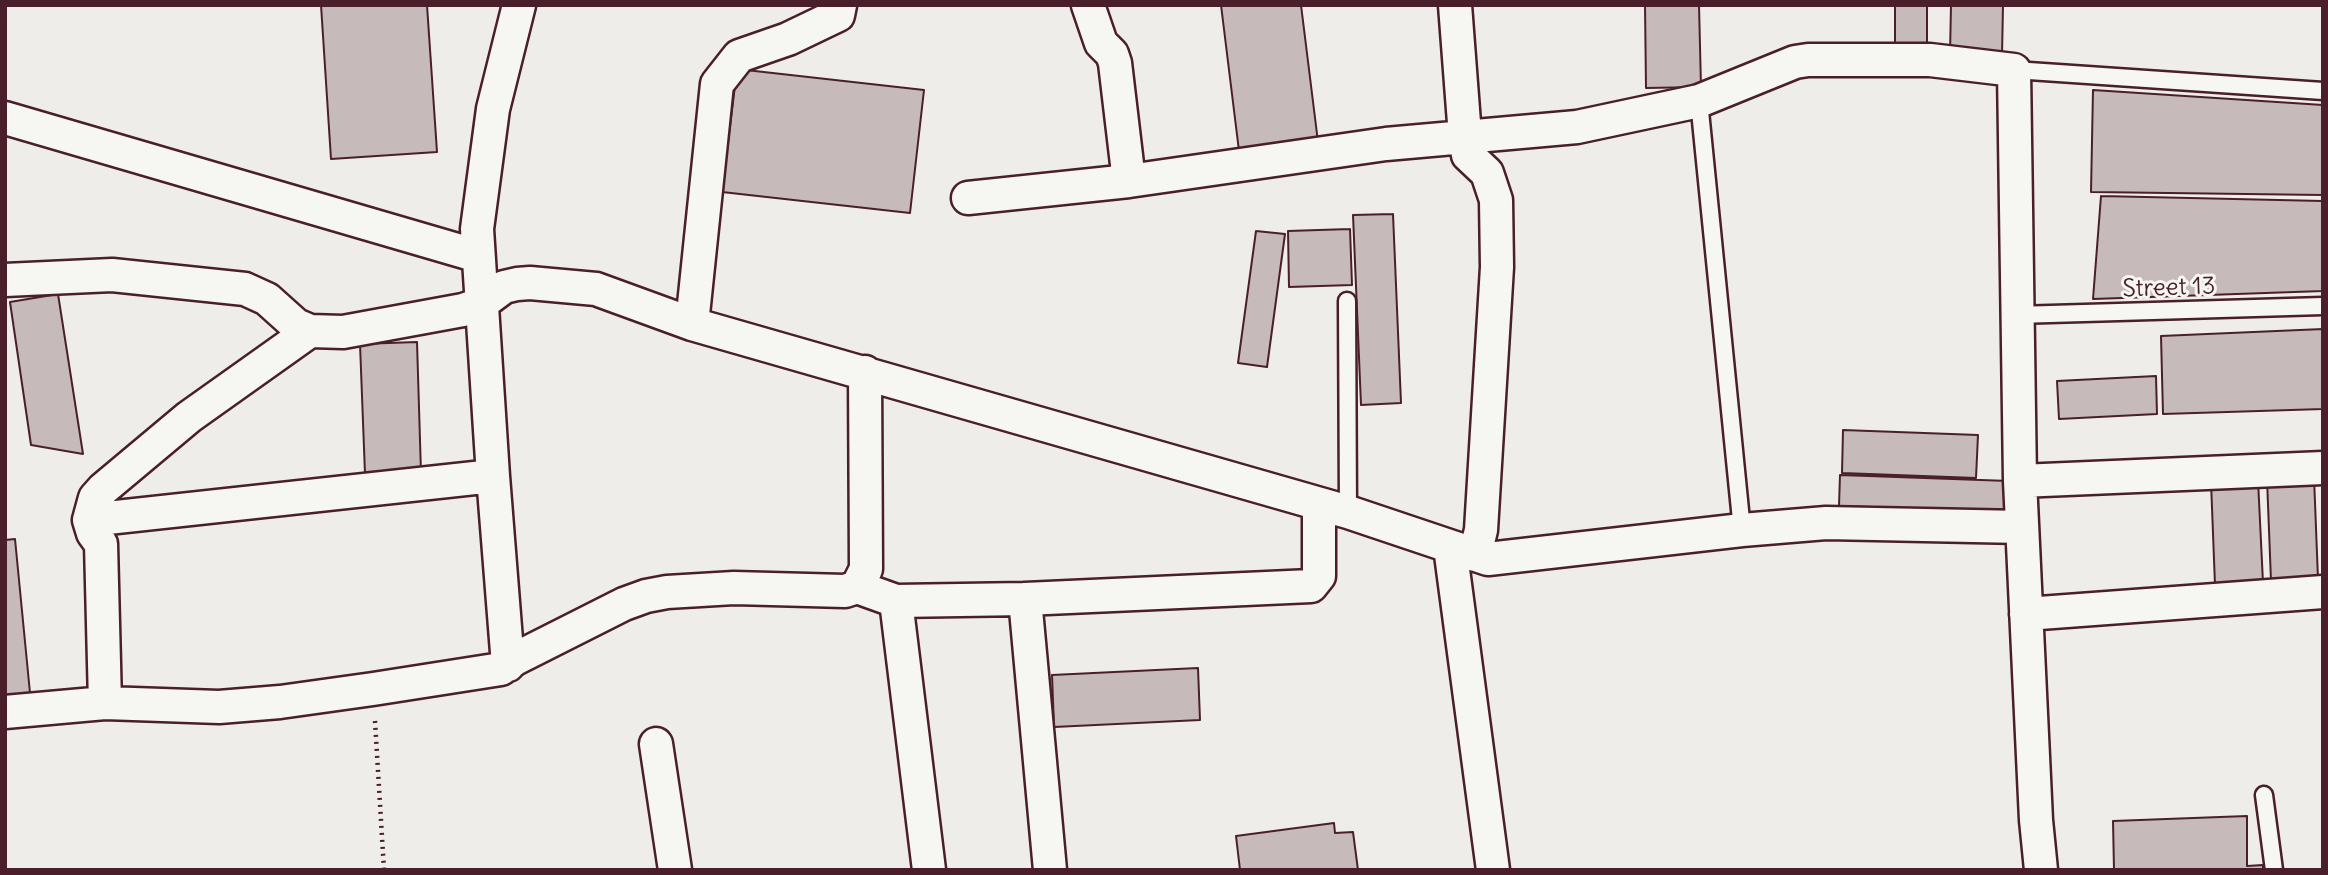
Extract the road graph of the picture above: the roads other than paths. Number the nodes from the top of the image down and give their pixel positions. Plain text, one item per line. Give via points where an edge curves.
1 (519, 5) edge
2 (840, 5) edge
3 (1088, 5) edge
4 (1455, 5) edge
5 (2014, 70) junction
6 (2323, 91) edge
7 (1699, 101) junction
8 (5, 118) edge
9 (1465, 136) junction
10 (1129, 181) junction
11 (968, 198) dead end
12 (478, 256) junction
13 (5, 280) edge
14 (1347, 301) dead end
15 (481, 304) junction
16 (2323, 306) edge
17 (2016, 315) junction
18 (692, 324) junction
19 (310, 331) junction
20 (865, 372) junction
21 (2323, 468) edge
22 (493, 476) junction
23 (2020, 481) junction
24 (1334, 508) junction
25 (89, 520) junction
26 (2022, 527) junction
27 (1742, 530) junction
28 (1462, 551) junction
29 (857, 587) junction
30 (2323, 592) edge
31 (1025, 599) junction
32 (896, 601) junction
33 (2026, 614) junction
34 (508, 665) junction
35 (105, 703) junction
36 (5, 712) edge
37 (656, 744) dead end
38 (2264, 795) dead end
39 (675, 870) edge
40 (929, 870) edge
41 (1050, 870) edge
42 (1493, 870) edge
43 (2041, 870) edge
44 (2274, 870) edge

1 - 12 street via 493,109 477,229
2 - 18 street via 838,15 738,56 718,84
3 - 10 street via 1101,43 1115,63
4 - 9 street
5 - 6 lane
5 - 7 street via 1930,60 1808,60
5 - 17 street
7 - 9 street via 1577,127
7 - 27 lane
8 - 12 street
9 - 10 street
9 - 28 street via 1468,155 1487,173 1496,200 1497,267 1481,530
10 - 11 street
12 - 15 street
13 - 19 street via 112,275 245,289 267,299 296,325
14 - 24 lane
15 - 18 street via 504,287 517,284 596,289
15 - 19 street via 343,332
15 - 22 street
16 - 17 lane, Street 13
17 - 23 street
18 - 20 street
19 - 25 street via 189,417 103,489 95,498
20 - 24 street
20 - 29 street via 866,569
21 - 23 street
22 - 25 street
22 - 34 street
23 - 26 street
24 - 28 street
24 - 31 street via 1319,576 1311,586
25 - 35 street via 101,544
26 - 27 street via 1826,523
26 - 33 street
27 - 28 street via 1488,559
28 - 42 street
29 - 32 street
29 - 34 street via 845,591 734,588 646,596
30 - 33 street
31 - 32 street
31 - 41 street
32 - 40 street
33 - 43 street
34 - 35 street via 280,702 219,707
35 - 36 street
37 - 39 street
38 - 44 lane

